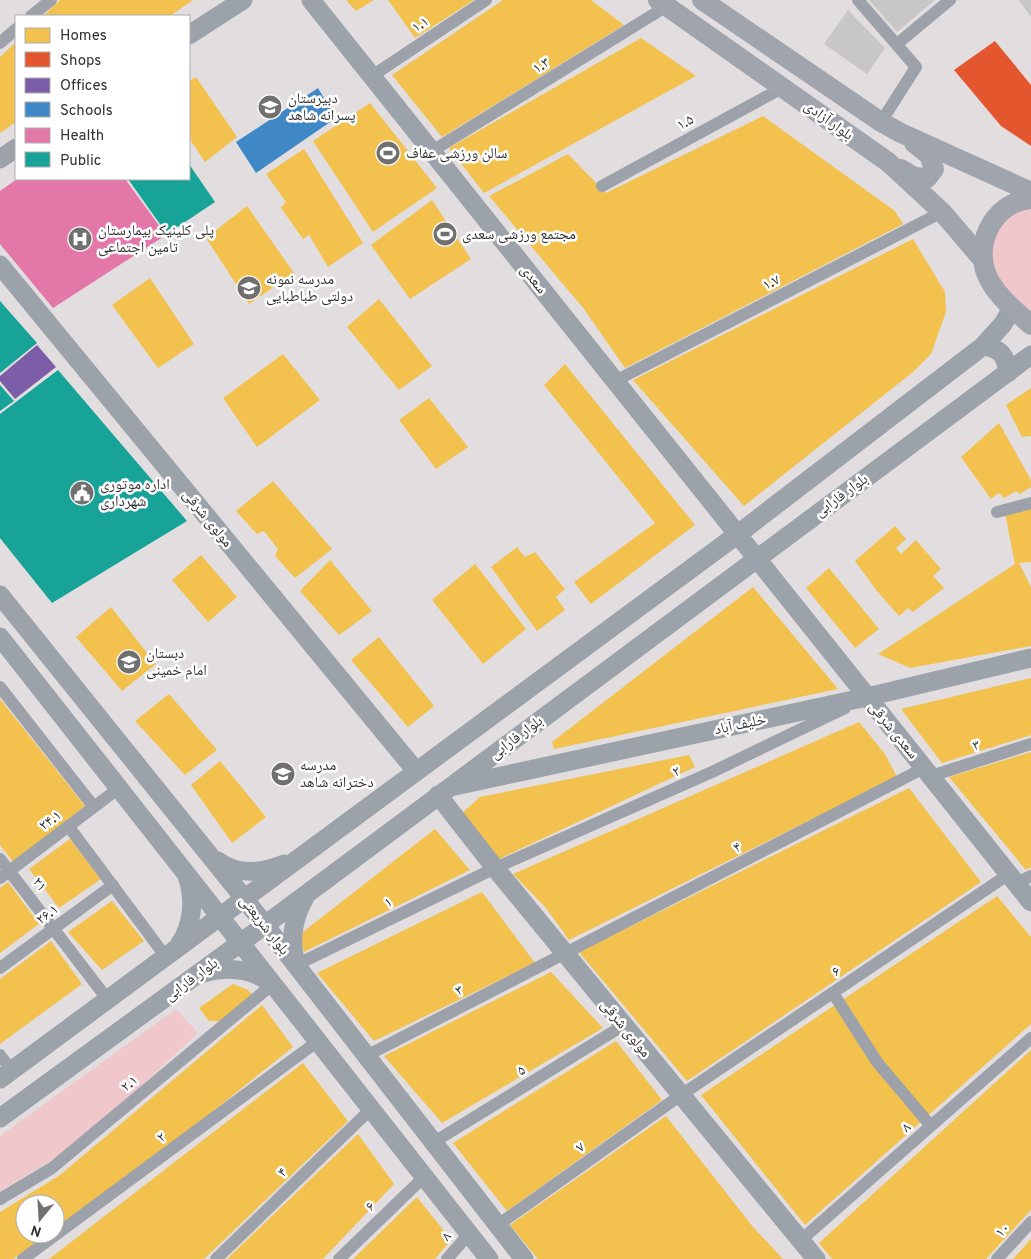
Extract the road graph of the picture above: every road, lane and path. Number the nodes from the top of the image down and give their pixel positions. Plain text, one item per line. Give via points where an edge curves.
1 (50, 0) edge
2 (242, 0) edge
3 (311, 0) edge
4 (486, 0) edge
5 (702, 0) edge
6 (858, 0) edge
7 (950, 0) edge
8 (663, 3) edge
9 (32, 15) edge
10 (15, 30) edge
11 (190, 34) edge
12 (0, 42) edge
13 (897, 44) junction
14 (372, 76) junction
15 (784, 87) junction
16 (881, 122) junction
17 (901, 133) junction
18 (15, 149) edge
19 (432, 152) junction
20 (0, 159) edge
21 (888, 162) junction
22 (602, 186) dead end
23 (1031, 192) edge
24 (1031, 199) edge
25 (942, 212) junction
26 (983, 260) junction
27 (3, 276) edge
28 (1012, 308) junction
29 (1031, 325) edge
30 (983, 346) junction
31 (1031, 355) edge
32 (1008, 372) junction
33 (615, 381) junction
34 (1031, 502) edge
35 (997, 512) dead end
36 (738, 534) junction
37 (756, 558) junction
38 (0, 594) edge
39 (0, 637) edge
40 (1031, 658) edge
41 (959, 675) junction
42 (851, 676) junction
43 (0, 687) edge
44 (868, 697) junction
45 (1031, 744) edge
46 (416, 771) junction
47 (927, 772) junction
48 (120, 788) junction
49 (443, 791) junction
50 (94, 807) junction
51 (69, 827) junction
52 (208, 853) junction
53 (0, 859) edge
54 (295, 861) junction
55 (495, 868) junction
56 (186, 872) junction
57 (5, 875) edge
58 (1019, 878) edge
59 (113, 885) junction
60 (308, 893) junction
61 (244, 898) junction
62 (1031, 902) edge
63 (221, 916) junction
64 (265, 925) junction
65 (54, 929) junction
66 (240, 943) junction
67 (564, 953) junction
68 (170, 954) junction
69 (296, 965) junction
70 (0, 968) edge
71 (197, 974) junction
72 (273, 984) junction
73 (833, 993) junction
74 (108, 1000) junction
75 (624, 1025) junction
76 (1031, 1038) edge
77 (318, 1041) junction
78 (0, 1055) edge
79 (368, 1055) junction
80 (6, 1075) edge
81 (681, 1094) junction
82 (371, 1109) junction
83 (0, 1118) edge
84 (931, 1126) junction
85 (434, 1142) junction
86 (424, 1176) junction
87 (0, 1199) edge
88 (1031, 1222) edge
89 (498, 1225) junction
90 (469, 1234) junction
91 (807, 1252) edge
92 (23, 1259) edge
93 (216, 1259) edge
94 (339, 1259) edge
95 (447, 1259) edge
96 (489, 1259) edge
97 (524, 1259) edge
98 (997, 1259) edge

1 - 9 street
2 - 11 main road
3 - 14 main road, سعدی
4 - 14 street, ۱.۱
5 - 16 main road, بلوار آزادی
6 - 13 street
7 - 13 street
8 - 15 main road, بلوار آزادی
8 - 19 street, ۱.۳
10 - 12 street
13 - 16 street via 916,67
14 - 19 main road, سعدی
15 - 21 main road, بلوار آزادی
15 - 22 street, ۱.۵
16 - 17 main road, بلوار آزادی
17 - 21 main road via 928,155 934,169 927,178 914,177
17 - 23 main road, بلوار آزادی
18 - 20 main road
19 - 33 main road, سعدی
21 - 25 main road, بلوار آزادی
24 - 26 main road via 1021,200 996,215 983,245
25 - 26 main road, بلوار آزادی
25 - 33 street, ۱.۷
26 - 28 main road via 990,282
27 - 46 main road, مولوی شرقی
28 - 29 main road
28 - 30 main road, بلوار فارابی via 1004,324
30 - 32 main road via 994,347 1002,354
30 - 36 main road, بلوار فارابی
31 - 32 main road, بلوار فارابی
32 - 37 main road, بلوار فارابی
33 - 36 main road, سعدی
34 - 35 street
36 - 37 main road, سعدی
36 - 46 main road, بلوار فارابی
37 - 42 main road, سعدی شرقی
37 - 49 main road, بلوار فارابی
38 - 52 main road, بلوار شریعتی
39 - 48 main road, بلوار شریعتی
40 - 41 main road, خلیف آباد
41 - 42 main road via 946,671 877,681
41 - 44 main road, خلیف آباد
42 - 44 main road, سعدی شرقی
43 - 50 street
44 - 47 main road, سعدی شرقی
44 - 49 main road, خلیف آباد
44 - 55 street, ۲ via 712,772
45 - 47 street, ۳
46 - 54 main road, بلوار فارابی
47 - 58 main road, سعدی شرقی
47 - 67 street, ۴
48 - 50 street, ۲۴.۱
48 - 56 main road, بلوار شریعتی
49 - 55 main road, مولوی شرقی
49 - 60 main road, بلوار فارابی
50 - 51 street, ۲۴.۱
51 - 57 street, ۲۴.۱
51 - 59 street
52 - 54 main road via 224,866 239,871 265,871
52 - 56 main road via 213,865 213,879 201,882
52 - 61 main road, بلوار شریعتی
53 - 57 street, ۲۱
54 - 61 main road, بلوار فارابی
55 - 67 main road, مولوی شرقی
55 - 69 street, ۱
56 - 63 main road, بلوار شریعتی
56 - 68 main road via 191,890 191,913 186,933
57 - 65 street, ۲۱
58 - 62 main road, سعدی شرقی
58 - 73 street, ۶
59 - 65 street, ۲۶.۱
59 - 68 street
60 - 64 main road, بلوار فارابی
60 - 69 main road via 296,916 292,934
61 - 63 main road, بلوار فارابی
61 - 64 main road, بلوار شریعتی
63 - 66 main road, بلوار شریعتی
63 - 68 main road, بلوار فارابی
64 - 66 main road, بلوار فارابی
64 - 69 main road, بلوار شریعتی
65 - 70 street, ۲۶.۱
65 - 74 street, ۲۱
66 - 71 main road, بلوار فارابی
66 - 72 main road, بلوار شریعتی
67 - 75 main road, مولوی شرقی
67 - 79 street, ۳
68 - 74 main road, بلوار فارابی
69 - 79 main road, بلوار شریعتی
71 - 72 main road via 232,969 255,974
71 - 83 main road, بلوار فارابی
72 - 77 main road, بلوار شریعتی
72 - 87 street, ۲.۱ via 52,1168
73 - 81 street, ۶
73 - 84 street via 877,1062
74 - 80 main road, بلوار فارابی
75 - 81 main road, مولوی شرقی
75 - 85 street, ۵
76 - 84 street, ۸
77 - 82 main road, بلوار شریعتی
77 - 92 street, ۲
78 - 80 street
79 - 85 main road, بلوار شریعتی
81 - 89 street, ۷
81 - 91 main road, مولوی شرقی
82 - 86 main road, بلوار شریعتی
82 - 93 street, ۴
84 - 91 street, ۸
85 - 89 main road, بلوار شریعتی
86 - 90 main road, بلوار شریعتی
86 - 94 street, ۶
88 - 98 street, ۱۰
89 - 97 main road, بلوار شریعتی
90 - 95 street, ۸
90 - 96 main road, بلوار شریعتی

